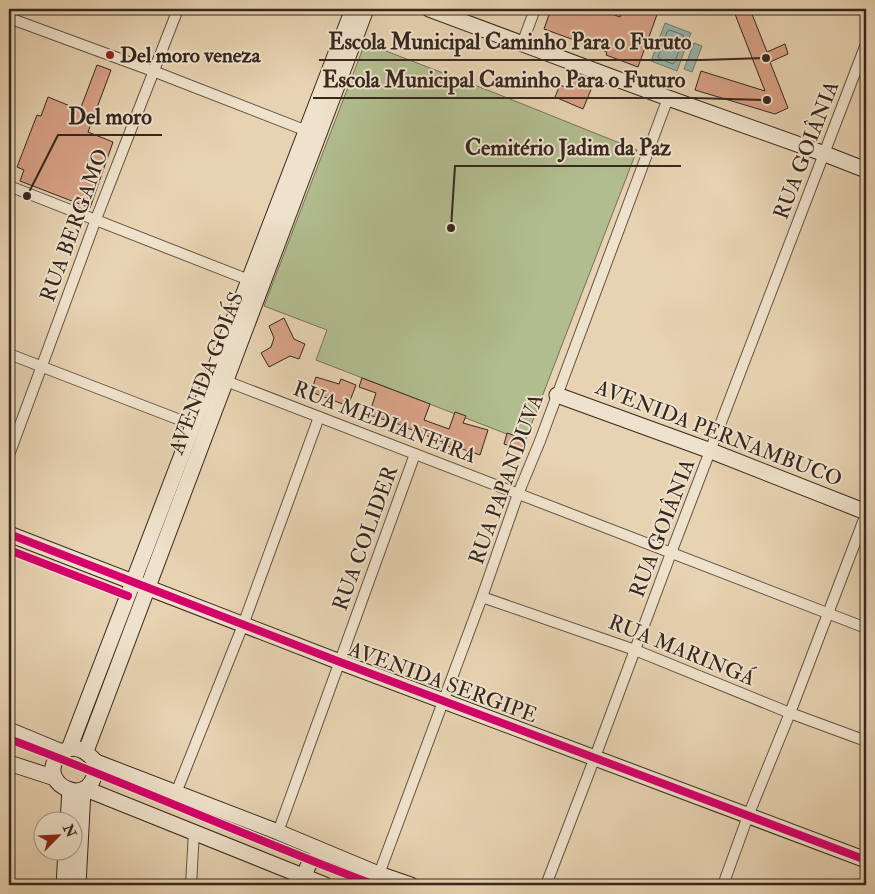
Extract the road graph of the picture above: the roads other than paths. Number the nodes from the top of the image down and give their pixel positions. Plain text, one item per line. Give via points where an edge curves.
1 (178, 9) edge
2 (353, 9) edge
3 (366, 9) edge
4 (429, 9) edge
5 (535, 9) edge
6 (9, 18) edge
7 (522, 44) junction
8 (866, 44) edge
9 (153, 71) junction
10 (668, 98) junction
11 (312, 133) junction
12 (824, 154) junction
13 (866, 170) edge
14 (9, 186) edge
15 (96, 220) junction
16 (249, 280) junction
17 (9, 354) edge
18 (42, 366) junction
19 (226, 381) junction
20 (557, 396) junction
21 (319, 417) junction
22 (193, 425) junction
23 (711, 451) junction
24 (415, 454) junction
25 (9, 455) edge
26 (518, 494) junction
27 (866, 513) edge
28 (9, 534) edge
29 (672, 553) junction
30 (133, 582) junction
31 (148, 588) junction
32 (482, 597) junction
33 (828, 614) junction
34 (244, 625) junction
35 (866, 628) edge
36 (636, 650) junction
37 (340, 662) junction
38 (444, 700) junction
39 (790, 713) junction
40 (9, 730) edge
41 (866, 741) edge
42 (66, 750) junction
43 (91, 756) junction
44 (595, 757) junction
45 (9, 763) edge
46 (55, 778) junction
47 (79, 790) junction
48 (176, 793) junction
49 (71, 812) edge
50 (748, 816) junction
51 (194, 831) junction
52 (278, 832) junction
53 (331, 855) junction
54 (866, 860) edge
55 (65, 862) edge
56 (379, 874) junction
57 (305, 882) edge
58 (64, 885) edge
59 (78, 885) edge
60 (191, 885) edge
61 (325, 885) edge
62 (411, 885) edge
63 (546, 885) edge
64 (723, 885) edge

1 - 9 street, RUA BERGAMO
2 - 11 main road, AVENIDA GOIÁS
3 - 11 main road, AVENIDA GOIÁS
4 - 7 main road
5 - 7 street
6 - 9 street
7 - 10 main road
8 - 12 street, RUA GOIÂNIA
9 - 11 street
9 - 15 street, RUA BERGAMO
10 - 12 main road
10 - 20 street, RUA PAPANDUVA
11 - 16 main road, AVENIDA GOIÁS
11 - 19 main road, AVENIDA GOIÁS
12 - 13 main road
12 - 23 street, RUA GOIÂNIA
14 - 15 street
15 - 16 street
15 - 18 street, RUA BERGAMO
16 - 22 main road, AVENIDA GOIÁS
17 - 18 street
18 - 22 street
18 - 25 street, RUA BERGAMO
19 - 21 street, RUA MEDIANEIRA
19 - 31 main road, AVENIDA GOIÁS
20 - 23 main road, AVENIDA PERNAMBUCO
20 - 26 street, RUA PAPANDUVA
21 - 24 street, RUA MEDIANEIRA
21 - 34 street
22 - 30 main road, AVENIDA GOIÁS
23 - 27 main road, AVENIDA PERNAMBUCO
23 - 29 street, RUA GOIÂNIA
24 - 26 street, RUA MEDIANEIRA
24 - 37 street, RUA COLIDER
26 - 29 street, RUA MEDIANEIRA
26 - 32 street, RUA PAPANDUVA
27 - 33 street
28 - 30 main road, AVENIDA SERGIPE
29 - 33 street, RUA MEDIANEIRA
29 - 36 street, RUA GOIÂNIA
30 - 31 main road, AVENIDA SERGIPE
30 - 42 main road, AVENIDA GOIÁS
31 - 34 main road, AVENIDA SERGIPE
31 - 43 main road, AVENIDA GOIÁS
32 - 36 street, RUA MARINGÁ
32 - 38 street, RUA PAPANDUVA
33 - 35 street, RUA MEDIANEIRA
33 - 39 street
34 - 37 main road, AVENIDA SERGIPE
34 - 48 street
36 - 39 street, RUA MARINGÁ
36 - 44 street, RUA GOIÂNIA
37 - 38 main road, AVENIDA SERGIPE
37 - 52 street, RUA COLIDER
38 - 44 main road, AVENIDA SERGIPE
38 - 56 street, RUA PAPANDUVA
39 - 41 street, RUA MARINGÁ
39 - 50 street
40 - 42 main road
42 - 43 main road via 78,748
42 - 46 main road via 57,757 53,767
43 - 47 main road via 94,777
43 - 48 main road
44 - 50 main road, AVENIDA SERGIPE
44 - 63 street, RUA GOIÂNIA
45 - 46 main road
46 - 47 main road via 60,785
47 - 49 main road
47 - 51 main road
47 - 59 main road
48 - 52 main road
50 - 54 main road, AVENIDA SERGIPE
50 - 64 street
51 - 57 main road
51 - 60 street
52 - 53 main road
53 - 56 main road
53 - 57 main road via 312,861 306,869
55 - 58 main road
56 - 62 main road
57 - 61 main road

